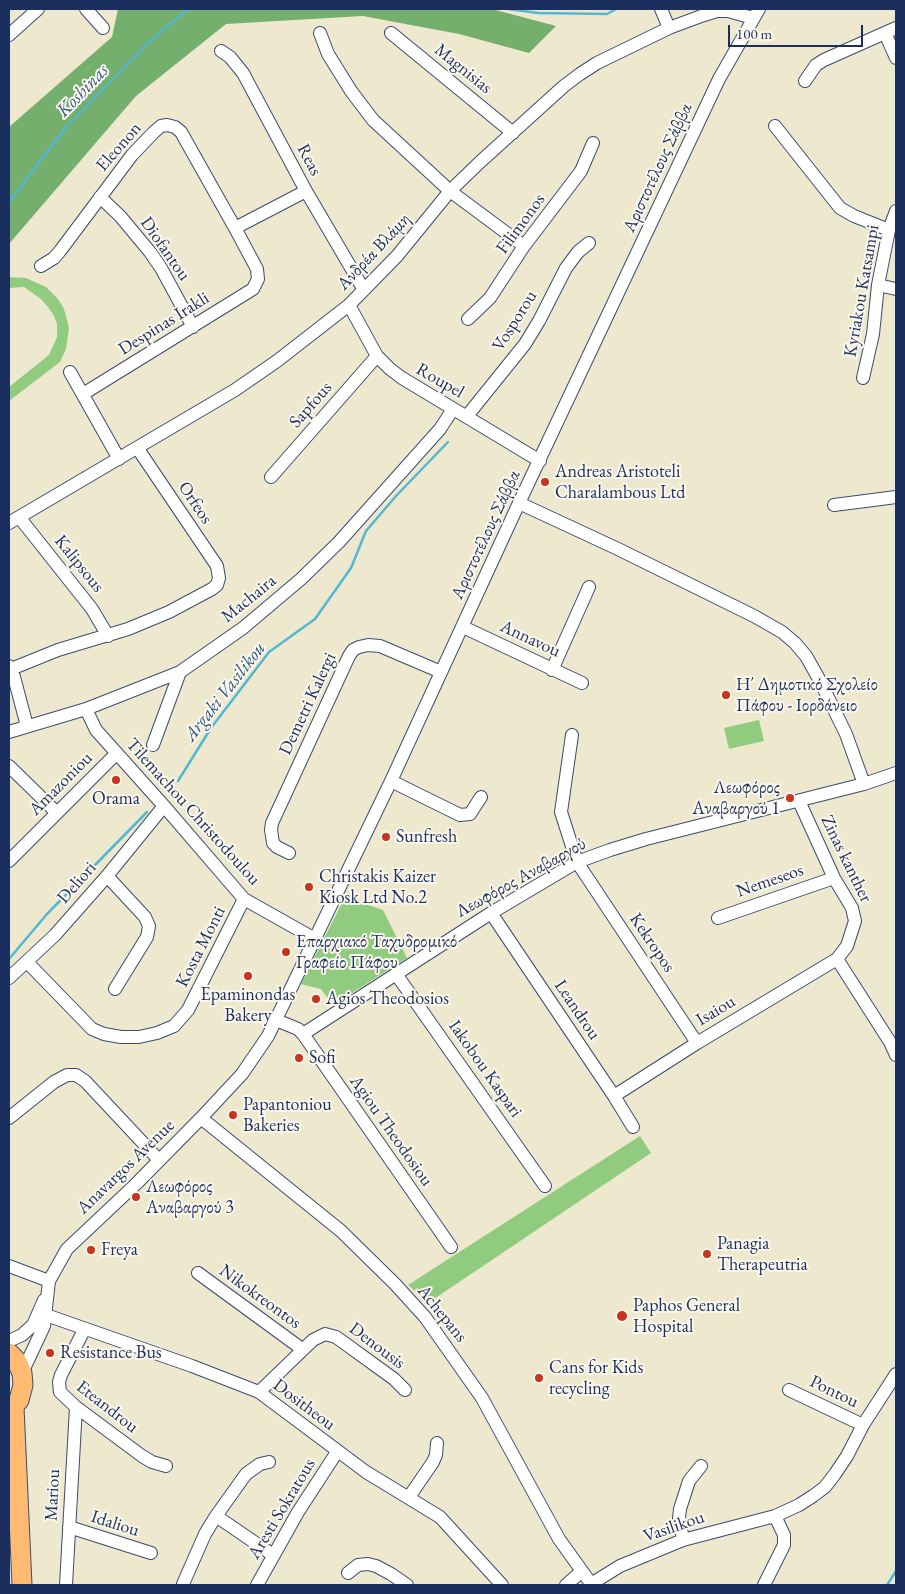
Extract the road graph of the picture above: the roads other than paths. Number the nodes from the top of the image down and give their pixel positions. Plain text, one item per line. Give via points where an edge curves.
1 (38, 9) edge
2 (86, 9) edge
3 (661, 9) edge
4 (756, 13) edge
5 (103, 28) dead end
6 (669, 28) junction
7 (891, 30) edge
8 (320, 33) dead end
9 (391, 33) dead end
10 (9, 35) edge
11 (221, 51) dead end
12 (896, 58) edge
13 (805, 81) dead end
14 (775, 126) dead end
15 (513, 133) junction
16 (593, 143) dead end
17 (306, 191) junction
18 (450, 191) junction
19 (100, 197) junction
20 (896, 211) edge
21 (235, 228) junction
22 (889, 230) junction
23 (589, 243) dead end
24 (524, 246) junction
25 (41, 266) dead end
26 (258, 279) joint
27 (878, 284) junction
28 (896, 289) edge
29 (364, 290) junction
30 (349, 305) junction
31 (468, 320) dead end
32 (193, 327) junction
33 (377, 356) junction
34 (70, 372) dead end
35 (863, 378) dead end
36 (83, 394) junction
37 (453, 409) junction
38 (467, 416) junction
39 (138, 449) junction
40 (119, 459) junction
41 (540, 461) junction
42 (271, 477) dead end
43 (896, 497) edge
44 (520, 503) junction
45 (834, 505) dead end
46 (14, 520) edge
47 (589, 587) dead end
48 (463, 627) junction
49 (108, 636) junction
50 (10, 667) edge
51 (552, 670) junction
52 (180, 672) junction
53 (441, 672) junction
54 (582, 683) dead end
55 (86, 709) junction
56 (27, 726) junction
57 (9, 732) edge
58 (572, 735) dead end
59 (153, 745) dead end
60 (117, 753) junction
61 (9, 766) edge
62 (896, 773) edge
63 (391, 781) junction
64 (864, 784) junction
65 (481, 797) dead end
66 (799, 801) junction
67 (164, 806) junction
68 (57, 813) junction
69 (288, 854) dead end
70 (9, 861) edge
71 (578, 862) junction
72 (107, 876) junction
73 (834, 878) junction
74 (244, 899) junction
75 (491, 913) junction
76 (718, 918) dead end
77 (315, 939) junction
78 (837, 959) junction
79 (27, 962) junction
80 (396, 974) junction
81 (9, 978) edge
82 (116, 989) dead end
83 (276, 1020) junction
84 (303, 1034) junction
85 (697, 1043) junction
86 (896, 1055) edge
87 (242, 1074) joint
88 (614, 1096) junction
89 (10, 1115) edge
90 (201, 1118) junction
91 (633, 1127) dead end
92 (159, 1160) junction
93 (545, 1186) dead end
94 (451, 1247) dead end
95 (9, 1266) edge
96 (198, 1273) dead end
97 (48, 1287) junction
98 (46, 1315) junction
99 (84, 1330) junction
100 (9, 1341) edge
101 (302, 1349) junction
102 (9, 1352) edge
103 (22, 1373) junction
104 (896, 1374) edge
105 (405, 1390) dead end
106 (789, 1390) dead end
107 (259, 1392) junction
108 (76, 1407) junction
109 (11, 1410) edge
110 (863, 1426) junction
111 (437, 1443) dead end
112 (337, 1452) junction
113 (269, 1462) dead end
114 (166, 1466) dead end
115 (701, 1466) dead end
116 (409, 1497) junction
117 (216, 1516) junction
118 (775, 1516) junction
119 (69, 1527) junction
120 (683, 1540) junction
121 (151, 1554) dead end
122 (273, 1555) junction
123 (582, 1571) junction
124 (348, 1574) dead end
125 (183, 1584) dead end
126 (22, 1585) edge
127 (66, 1585) edge
128 (258, 1585) edge
129 (407, 1585) edge
130 (502, 1585) edge
131 (566, 1585) edge
132 (591, 1585) edge
133 (764, 1585) edge

1 - 10 street
2 - 5 street
3 - 6 street
4 - 6 street, Ανδρέα Βλάμη via 718,11
4 - 41 street, Αριστοτέλους Σάββα via 720,79
6 - 15 street, Ανδρέα Βλάμη via 580,74
7 - 12 street
7 - 13 street via 824,60 810,71
8 - 18 street via 328,54 373,120
9 - 15 street, Magnisias
11 - 17 street, Reas via 242,72
14 - 22 street via 840,208
15 - 18 street, Ανδρέα Βλάμη
16 - 24 street, Filimonos via 581,171
17 - 21 street
17 - 29 street, Reas
18 - 24 street
18 - 29 street, Ανδρέα Βλάμη via 397,256
19 - 21 street, Eleonon via 154,132 161,126 171,125 180,132
19 - 25 street, Eleonon via 60,251
19 - 32 street, Diofantou via 150,252
20 - 22 street, Kyriakou Katsampi
21 - 26 street, Eleonon via 254,262
22 - 27 street, Kyriakou Katsampi
23 - 38 street, Vosporou via 572,258 539,321
24 - 31 street, Filimonos via 490,298
26 - 32 street, Despinas Irakli via 253,289
27 - 28 street
27 - 35 street, Kyriakou Katsampi via 873,334
29 - 30 street, Ανδρέα Βλάμη
30 - 33 street, Roupel
30 - 39 street, Ανδρέα Βλάμη via 277,361
32 - 36 street, Despinas Irakli
33 - 37 street, Roupel via 402,378
33 - 42 street, Sapfous
34 - 36 street
36 - 40 street
37 - 38 street, Roupel
37 - 52 street, Machaira via 440,429 339,542 301,579 243,628
38 - 41 street, Roupel
39 - 40 street, Ανδρέα Βλάμη
39 - 49 street, Orfeos via 217,566 219,578 212,589 169,612
40 - 46 street, Ανδρέα Βλάμη
41 - 44 street, Αριστοτέλους Σάββα
43 - 45 street
44 - 48 street, Αριστοτέλους Σάββα
44 - 64 street via 782,632 806,656 819,680 846,734
46 - 49 street, Kalipsous via 92,609
47 - 51 street
48 - 51 street, Annavou
48 - 53 street, Αριστοτέλους Σάββα
49 - 50 street
50 - 56 street
51 - 54 street, Annavou
52 - 55 street, Machaira
52 - 59 street
53 - 63 street, Αριστοτέλους Σάββα
53 - 69 street, Demetri Kalergi via 380,646 368,645 353,650 272,823 273,843
55 - 56 street, Machaira
55 - 60 street, Tilemachou Christodoulou via 96,730
56 - 57 street, Machaira
58 - 71 street, Kekropos via 561,812
60 - 67 street, Tilemachou Christodoulou
60 - 68 street, Amazoniou
61 - 68 street
62 - 64 street, Λεωφόρος Αναβαργού
63 - 65 street via 460,815 470,814
63 - 77 street, Αριστοτέλους Σάββα
64 - 66 street, Λεωφόρος Αναβαργού
66 - 71 street, Λεωφόρος Αναβαργού via 646,839
66 - 73 street, Zinas kanther
67 - 72 street, Deliori
67 - 74 street, Tilemachou Christodoulou
68 - 70 street, Amazoniou
71 - 75 street, Λεωφόρος Αναβαργού
71 - 85 street, Kekropos
72 - 79 street, Deliori
72 - 82 street via 145,917 149,926 147,937
73 - 76 street, Nemeseos
73 - 78 street, Zinas kanther via 849,900 855,921 847,946
74 - 77 street, Tilemachou Christodoulou
74 - 79 street, Kosta Monti via 188,1010 174,1026 157,1033 121,1037 92,1028
75 - 80 street, Λεωφόρος Αναβαργού
75 - 88 street, Leandrou
77 - 83 street, Αριστοτέλους Σάββα
78 - 85 street, Isaiou
78 - 86 street
79 - 81 street, Deliori
80 - 84 street, Λεωφόρος Αναβαργού
80 - 93 street, Iakobou Kaspari
83 - 84 street
83 - 87 street, Αριστοτέλους Σάββα
84 - 94 street, Agiou Theodosiou
85 - 88 street, Isaiou
87 - 90 street, Anavargos Avenue
88 - 91 street, Leandrou
89 - 92 street via 61,1078 76,1075 85,1080
90 - 92 street, Anavargos Avenue
90 - 123 street, Achepans via 341,1231 425,1317 482,1398 559,1539
92 - 97 street, Anavargos Avenue via 67,1249
95 - 97 street
96 - 101 street, Nikokreontos
97 - 98 street, Anavargos Avenue
97 - 100 street, Anavargos Avenue via 33,1325
98 - 99 street, Dositheou
98 - 103 street, Anavargos Avenue
99 - 107 street, Dositheou
99 - 108 street, Eteandrou via 58,1382 60,1392
101 - 105 street, Denousis via 321,1335 336,1337
101 - 107 street, Denousis
102 - 103 highway
103 - 109 highway via 22,1393
104 - 110 street, Vasilikou
106 - 110 street, Pontou
107 - 112 street, Dositheou
108 - 114 street, Eteandrou via 142,1456
108 - 119 street, Mariou
109 - 126 highway
110 - 118 street, Vasilikou via 847,1456 825,1486 799,1505
111 - 116 street via 433,1462
112 - 116 street, Dositheou
112 - 122 street, Aresti Sokratous
113 - 117 street via 246,1474
115 - 120 street via 689,1481 680,1509
116 - 130 street, Dositheou via 450,1526
117 - 122 street
117 - 125 street
118 - 120 street, Vasilikou
118 - 133 street via 784,1535 784,1545
119 - 121 street, Idaliou
119 - 127 street, Mariou
120 - 132 street, Vasilikou via 620,1566
122 - 128 street, Aresti Sokratous
123 - 131 street
123 - 132 street, Achepans
124 - 129 street via 358,1565 368,1564

